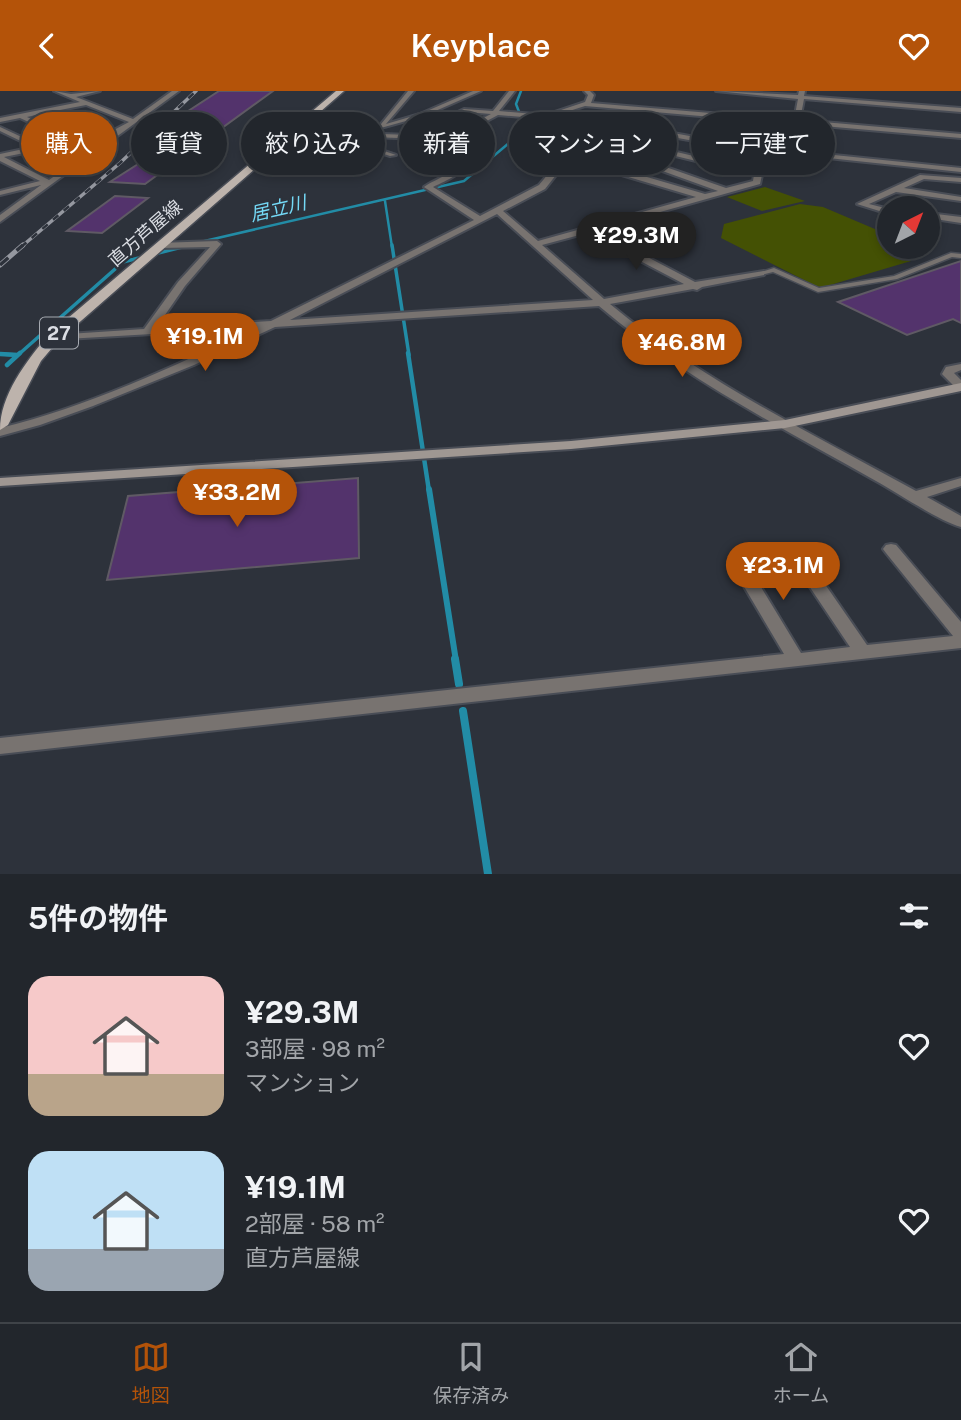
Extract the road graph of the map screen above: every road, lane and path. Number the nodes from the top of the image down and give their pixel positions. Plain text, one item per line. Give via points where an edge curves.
1 (57, 91) edge
2 (97, 91) edge
3 (177, 91) edge
4 (340, 91) edge
5 (411, 91) edge
6 (478, 91) edge
7 (512, 91) edge
8 (587, 91) edge
9 (719, 91) edge
10 (801, 94) edge
11 (71, 97) junction
12 (48, 101) dead end
13 (86, 103) junction
14 (584, 104) junction
15 (54, 109) junction
16 (961, 110) edge
17 (40, 112) edge
18 (62, 112) edge
19 (148, 112) edge
20 (316, 112) edge
21 (462, 112) edge
22 (487, 112) edge
23 (561, 112) edge
24 (798, 112) edge
25 (497, 113) joint
26 (509, 114) edge
27 (691, 114) edge
28 (21, 116) edge
29 (0, 120) edge
30 (131, 121) edge
31 (385, 121) edge
32 (385, 126) edge
33 (835, 126) edge
34 (0, 129) edge
35 (678, 136) edge
36 (961, 136) edge
37 (691, 138) edge
38 (21, 139) edge
39 (21, 152) edge
40 (385, 153) edge
41 (392, 155) dead end
42 (0, 157) edge
43 (835, 159) edge
44 (20, 168) junction
45 (0, 173) edge
46 (677, 174) edge
47 (960, 174) edge
48 (59, 175) edge
49 (245, 175) edge
50 (451, 175) edge
51 (553, 175) edge
52 (631, 175) edge
53 (758, 175) edge
54 (48, 183) junction
55 (894, 189) junction
56 (725, 191) junction
57 (0, 193) edge
58 (703, 196) junction
59 (879, 196) edge
60 (877, 197) edge
61 (961, 199) edge
62 (877, 209) edge
63 (498, 211) junction
64 (940, 217) edge
65 (0, 219) edge
66 (480, 219) junction
67 (961, 219) edge
68 (589, 230) junction
69 (537, 244) junction
70 (163, 247) junction
71 (961, 256) edge
72 (761, 273) joint
73 (697, 287) junction
74 (600, 303) junction
75 (271, 325) junction
76 (147, 333) junction
77 (53, 338) junction
78 (961, 367) edge
79 (961, 387) edge
80 (785, 424) junction
81 (0, 425) edge
82 (0, 432) edge
83 (0, 482) edge
84 (961, 482) edge
85 (915, 496) junction
86 (961, 522) edge
87 (891, 549) dead end
88 (738, 562) dead end
89 (803, 565) dead end
90 (961, 634) edge
91 (961, 642) edge
92 (863, 653) junction
93 (796, 660) junction
94 (0, 746) edge

1 - 11 street
2 - 11 street
3 - 19 street
4 - 20 main road, 直方芦屋線 / 27
5 - 31 street
6 - 32 street
7 - 25 street
8 - 14 street via 590,99
9 - 10 street
10 - 16 street
10 - 24 street
11 - 12 street
11 - 13 street
13 - 15 street
13 - 30 street
14 - 23 street
14 - 27 street
15 - 17 street
15 - 18 street
21 - 22 street
25 - 26 street
28 - 29 street
33 - 36 street
34 - 38 street
35 - 37 street
39 - 42 street
40 - 41 street
42 - 44 street
43 - 47 street
44 - 45 street
44 - 54 street
46 - 56 street
47 - 55 street via 923,177
48 - 54 street
49 - 70 main road, 直方芦屋線 / 27
50 - 66 street via 428,185
51 - 63 street via 542,187
52 - 58 street
53 - 56 street via 757,182
54 - 57 street
54 - 65 street
55 - 59 street
55 - 61 street
56 - 58 street
58 - 68 street
60 - 62 street via 861,204
63 - 66 street
63 - 69 street
64 - 67 street
66 - 75 street
68 - 69 street
68 - 73 street
69 - 74 street
70 - 76 street via 217,244 181,284
70 - 77 main road, 直方芦屋線 / 27
71 - 72 lane via 951,255 895,278 818,290 774,270
72 - 73 street
73 - 74 street
74 - 75 street
74 - 80 street
75 - 76 street
75 - 82 street via 118,392
76 - 77 street
77 - 81 main road, 直方芦屋線 / 27 via 35,360
78 - 79 street via 948,374
79 - 80 street
80 - 83 street via 571,445
80 - 85 street
84 - 85 street
85 - 86 street
87 - 90 street
88 - 93 street
89 - 92 street
91 - 92 street
92 - 93 street
93 - 94 street

